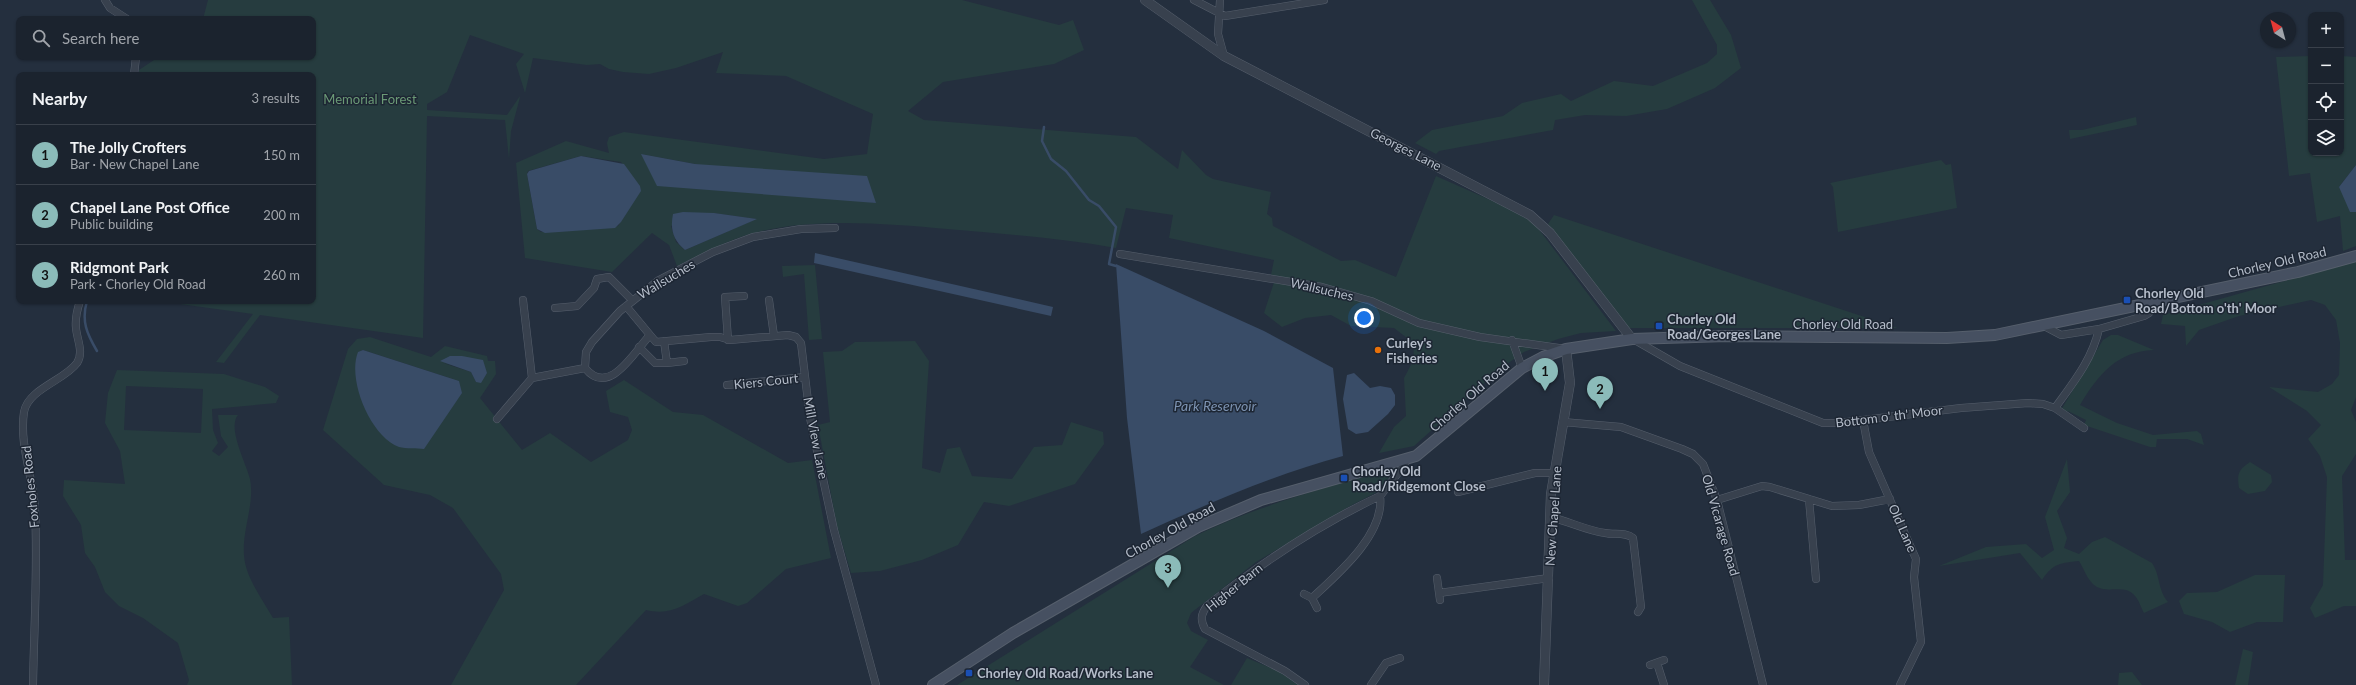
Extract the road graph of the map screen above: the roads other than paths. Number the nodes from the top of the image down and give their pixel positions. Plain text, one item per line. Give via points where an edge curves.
1 (105, 0) edge
2 (1145, 0) edge
3 (1194, 0) edge
4 (1220, 0) edge
5 (1324, 0) edge
6 (1218, 14) junction
7 (122, 16) edge
8 (1224, 56) junction
9 (136, 60) edge
10 (134, 72) edge
11 (835, 228) dead end
12 (1120, 254) dead end
13 (2356, 256) edge
14 (744, 296) dead end
15 (523, 300) dead end
16 (632, 300) junction
17 (769, 300) dead end
18 (2154, 302) junction
19 (79, 304) edge
20 (626, 306) junction
21 (555, 308) dead end
22 (2044, 326) junction
23 (2099, 329) junction
24 (650, 335) junction
25 (774, 336) junction
26 (1632, 338) junction
27 (728, 340) junction
28 (1512, 340) junction
29 (664, 341) junction
30 (639, 347) junction
31 (1566, 349) junction
32 (684, 361) dead end
33 (667, 363) junction
34 (585, 368) junction
35 (1522, 368) junction
36 (805, 377) junction
37 (532, 378) junction
38 (727, 385) dead end
39 (2055, 408) junction
40 (497, 419) dead end
41 (1863, 420) junction
42 (1563, 422) junction
43 (2084, 428) dead end
44 (1407, 459) junction
45 (1554, 473) junction
46 (1458, 492) dead end
47 (1380, 496) junction
48 (1809, 499) junction
49 (1890, 499) junction
50 (1717, 500) junction
51 (1550, 517) junction
52 (1437, 578) dead end
53 (1549, 578) junction
54 (1816, 579) dead end
55 (1304, 594) dead end
56 (1312, 598) junction
57 (1317, 608) dead end
58 (1638, 612) dead end
59 (1400, 658) dead end
60 (1657, 663) dead end
61 (33, 685) edge
62 (876, 685) edge
63 (933, 685) edge
64 (1305, 685) edge
65 (1371, 685) edge
66 (1544, 685) edge
67 (1664, 685) edge
68 (1763, 685) edge
69 (1900, 685) edge

1 - 7 street via 110,8
2 - 8 street, Georges Lane
3 - 6 street
4 - 6 street
5 - 6 street via 1225,16
6 - 8 street via 1218,34
8 - 26 street, Georges Lane via 1530,215 1550,234
9 - 10 street
11 - 16 street, Wallsuches via 771,233 740,241 678,270
12 - 28 street, Wallsuches via 1322,287 1371,302 1419,323 1480,337
13 - 18 main road, Chorley Old Road via 2298,272
14 - 27 street via 725,297
15 - 37 street
16 - 20 street, Wallsuches
16 - 21 street via 608,277 597,279 594,288 577,306
17 - 25 street
18 - 22 main road, Chorley Old Road
18 - 23 street via 2149,313 2144,316
19 - 61 street, Foxholes Road via 76,316 81,351 78,361 45,387 24,411 24,430 35,507
20 - 24 street, Mill View Lane
20 - 34 street, Wallsuches via 588,347
22 - 23 street via 2061,334
22 - 26 main road, Chorley Old Road via 1995,335 1947,338
23 - 39 street via 2094,348 2076,380
24 - 29 street, Mill View Lane via 656,342
24 - 30 street
25 - 27 street, Mill View Lane
25 - 36 street, Mill View Lane via 796,337 801,343
26 - 31 main road, Chorley Old Road
26 - 41 street, Bottom o' th' Moor via 1680,366 1785,406 1814,420 1839,423
27 - 29 street, Mill View Lane via 720,337
28 - 31 street, Wallsuches
28 - 35 street
29 - 33 street
30 - 33 street via 655,363
30 - 34 street via 614,376 601,378 590,374
31 - 35 main road, Chorley Old Road
31 - 42 street, New Chapel Lane via 1570,383
32 - 33 street
34 - 37 street
35 - 44 main road, Chorley Old Road via 1429,447
36 - 38 street, Kiers Court
36 - 62 street, Mill View Lane via 810,418 834,530
37 - 40 street
39 - 41 street, Bottom o' th' Moor via 2028,403
39 - 43 street, Bottom o' th' Moor
41 - 49 street, Old Lane via 1869,452
42 - 45 street, New Chapel Lane
42 - 50 street, Old Vicarage Road via 1621,427 1693,454 1707,471
44 - 47 street
44 - 63 main road, Chorley Old Road via 1261,500 1229,512 1198,527 1020,629
45 - 46 street via 1535,473
45 - 51 street, New Chapel Lane
47 - 56 street via 1381,508 1354,557
47 - 64 street, Higher Barn via 1351,510 1259,566 1202,612 1201,618 1205,629 1285,671
48 - 49 street via 1841,507
48 - 50 street via 1762,486
48 - 54 street
49 - 69 street, Old Lane via 1916,559 1914,577 1921,634 1921,642
50 - 68 street, Old Vicarage Road
51 - 53 street, New Chapel Lane
51 - 58 street via 1603,533 1633,538 1641,607
52 - 53 street via 1439,597
53 - 66 street, New Chapel Lane
55 - 56 street
56 - 57 street
59 - 65 street via 1386,663
60 - 67 street

